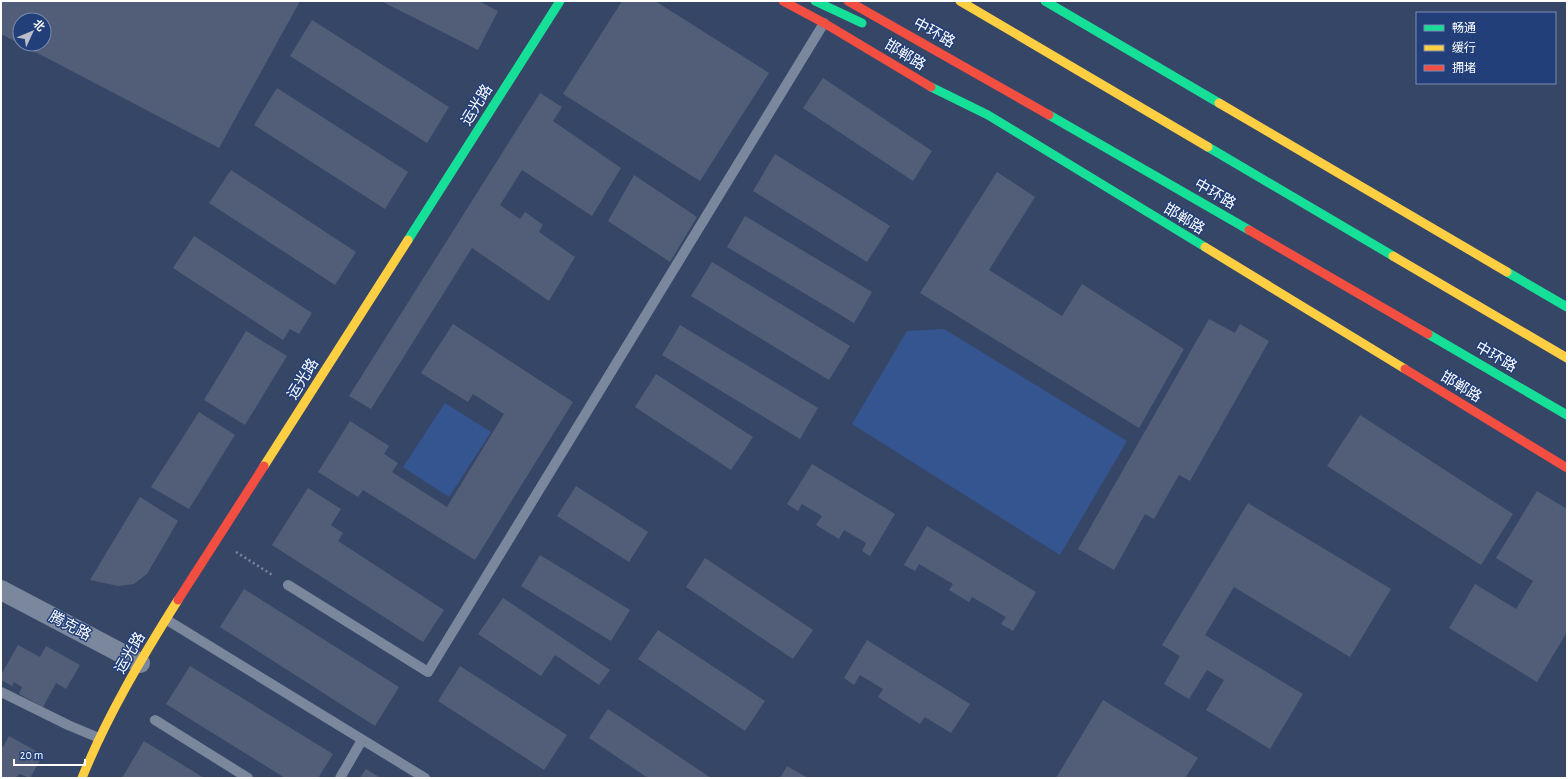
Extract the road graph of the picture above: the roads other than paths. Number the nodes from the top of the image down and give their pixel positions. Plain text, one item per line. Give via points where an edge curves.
1 (560, 1) edge
2 (783, 1) edge
3 (815, 1) edge
4 (848, 1) edge
5 (962, 1) edge
6 (1045, 1) edge
7 (824, 23) junction
8 (872, 27) dead end
9 (887, 34) dead end
10 (1000, 86) junction
11 (1567, 307) edge
12 (1567, 358) edge
13 (1567, 415) edge
14 (1567, 468) edge
15 (288, 585) road end
16 (1, 590) edge
17 (167, 620) junction
18 (140, 663) junction
19 (1, 692) edge
20 (155, 720) dead end
21 (99, 738) junction
22 (362, 740) junction
23 (82, 778) edge
24 (248, 778) edge
25 (340, 778) edge
26 (425, 778) edge

1 - 17 main road, 运光路
2 - 7 main road, 邯郸路
3 - 8 main road
4 - 10 main road, 中环路
5 - 12 main road
6 - 11 main road
7 - 14 main road, 邯郸路 via 940,92 988,115
7 - 15 lane via 428,672
9 - 10 main road
10 - 13 main road, 中环路
16 - 18 street, 腾克路
17 - 18 main road, 运光路
17 - 22 lane
18 - 21 main road, 运光路
19 - 21 lane
20 - 24 lane
21 - 23 main road, 运光路
22 - 25 lane
22 - 26 lane

